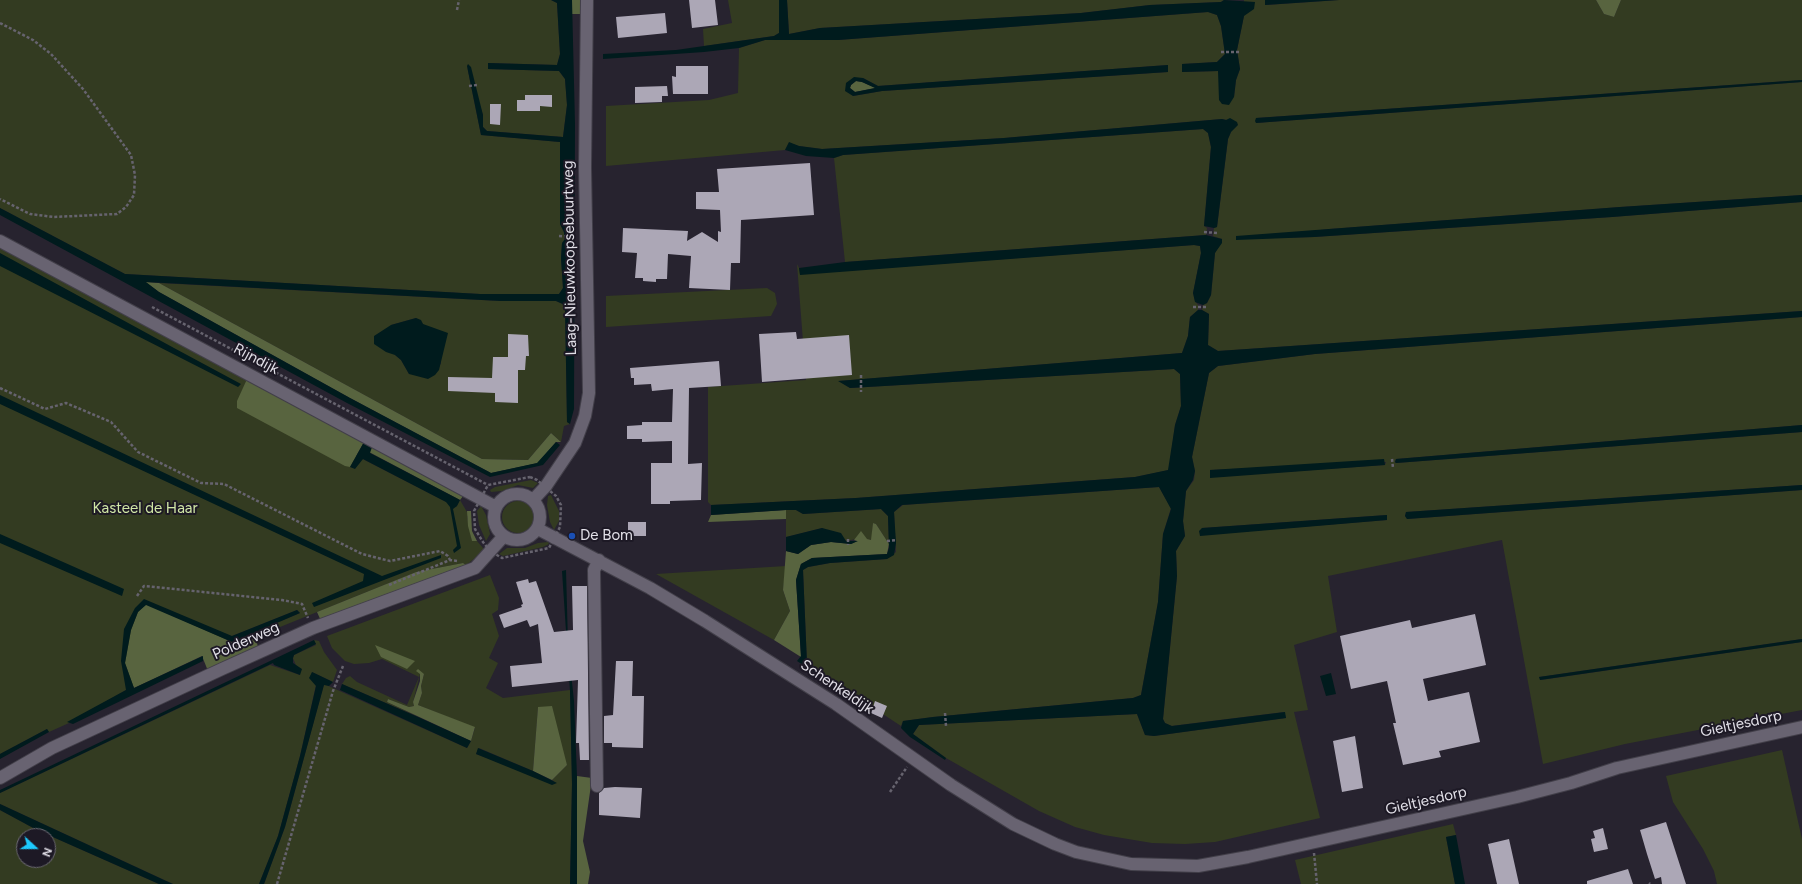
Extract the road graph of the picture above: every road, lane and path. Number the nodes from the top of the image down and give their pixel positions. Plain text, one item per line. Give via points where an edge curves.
1 (459, 0) edge
2 (587, 0) edge
3 (457, 10) dead end
4 (0, 23) edge
5 (1220, 52) dead end
6 (1240, 52) dead end
7 (478, 85) dead end
8 (469, 86) dead end
9 (0, 199) edge
10 (1204, 232) dead end
11 (1217, 233) dead end
12 (559, 236) dead end
13 (578, 237) dead end
14 (0, 241) edge
15 (147, 304) dead end
16 (1193, 307) dead end
17 (1206, 307) dead end
18 (861, 376) dead end
19 (0, 388) edge
20 (861, 392) dead end
21 (1392, 459) dead end
22 (1393, 468) dead end
23 (488, 485) dead end
24 (546, 486) junction
25 (532, 500) junction
26 (496, 507) junction
27 (538, 529) junction
28 (503, 537) junction
29 (556, 538) junction
30 (848, 539) dead end
31 (897, 540) dead end
32 (887, 541) dead end
33 (848, 546) dead end
34 (490, 551) junction
35 (450, 560) dead end
36 (599, 560) junction
37 (137, 596) dead end
38 (309, 620) dead end
39 (343, 666) dead end
40 (946, 713) dead end
41 (946, 726) dead end
42 (1802, 727) edge
43 (905, 769) dead end
44 (0, 778) edge
45 (597, 786) dead end
46 (890, 792) dead end
47 (1055, 844) joint
48 (1314, 854) dead end
49 (277, 884) edge
50 (1317, 884) edge

1 - 3 path
2 - 24 street, Laag-Nieuwkoopsebuurtweg via 585,190 589,393 585,416 575,443
4 - 9 path via 33,40 51,54 83,89 130,155 135,175 134,196 117,214 54,217 30,214
5 - 6 path
7 - 8 path
10 - 11 path
12 - 13 path
14 - 26 street, Rijndijk
15 - 23 path, Rijndijk
16 - 17 path
18 - 20 path
19 - 35 path via 45,409 66,403 111,422 138,452 201,483 224,484 362,554 390,561 440,551
21 - 22 path
24 - 25 street, Laag-Nieuwkoopsebuurtweg
24 - 29 path via 561,505 560,528
25 - 26 street via 526,496 513,494 503,499
25 - 27 street via 538,507 541,519
26 - 28 street via 496,528
27 - 28 street via 527,539 513,541
27 - 29 street
28 - 34 street, Polderweg
29 - 34 path via 550,548 541,551 502,558
29 - 36 street
30 - 33 path
31 - 32 path
34 - 44 street, Polderweg via 475,568 313,628 222,668 52,748
36 - 45 street via 594,570
36 - 47 street, Schenkeldijk via 705,621 830,700 950,785 996,814
37 - 38 path via 144,586 282,600 302,604
39 - 49 path via 333,691
40 - 41 path
42 - 47 street, Gieltjesdorp via 1617,768 1517,797 1314,843 1198,866 1131,864 1083,854
43 - 46 path
48 - 50 path

